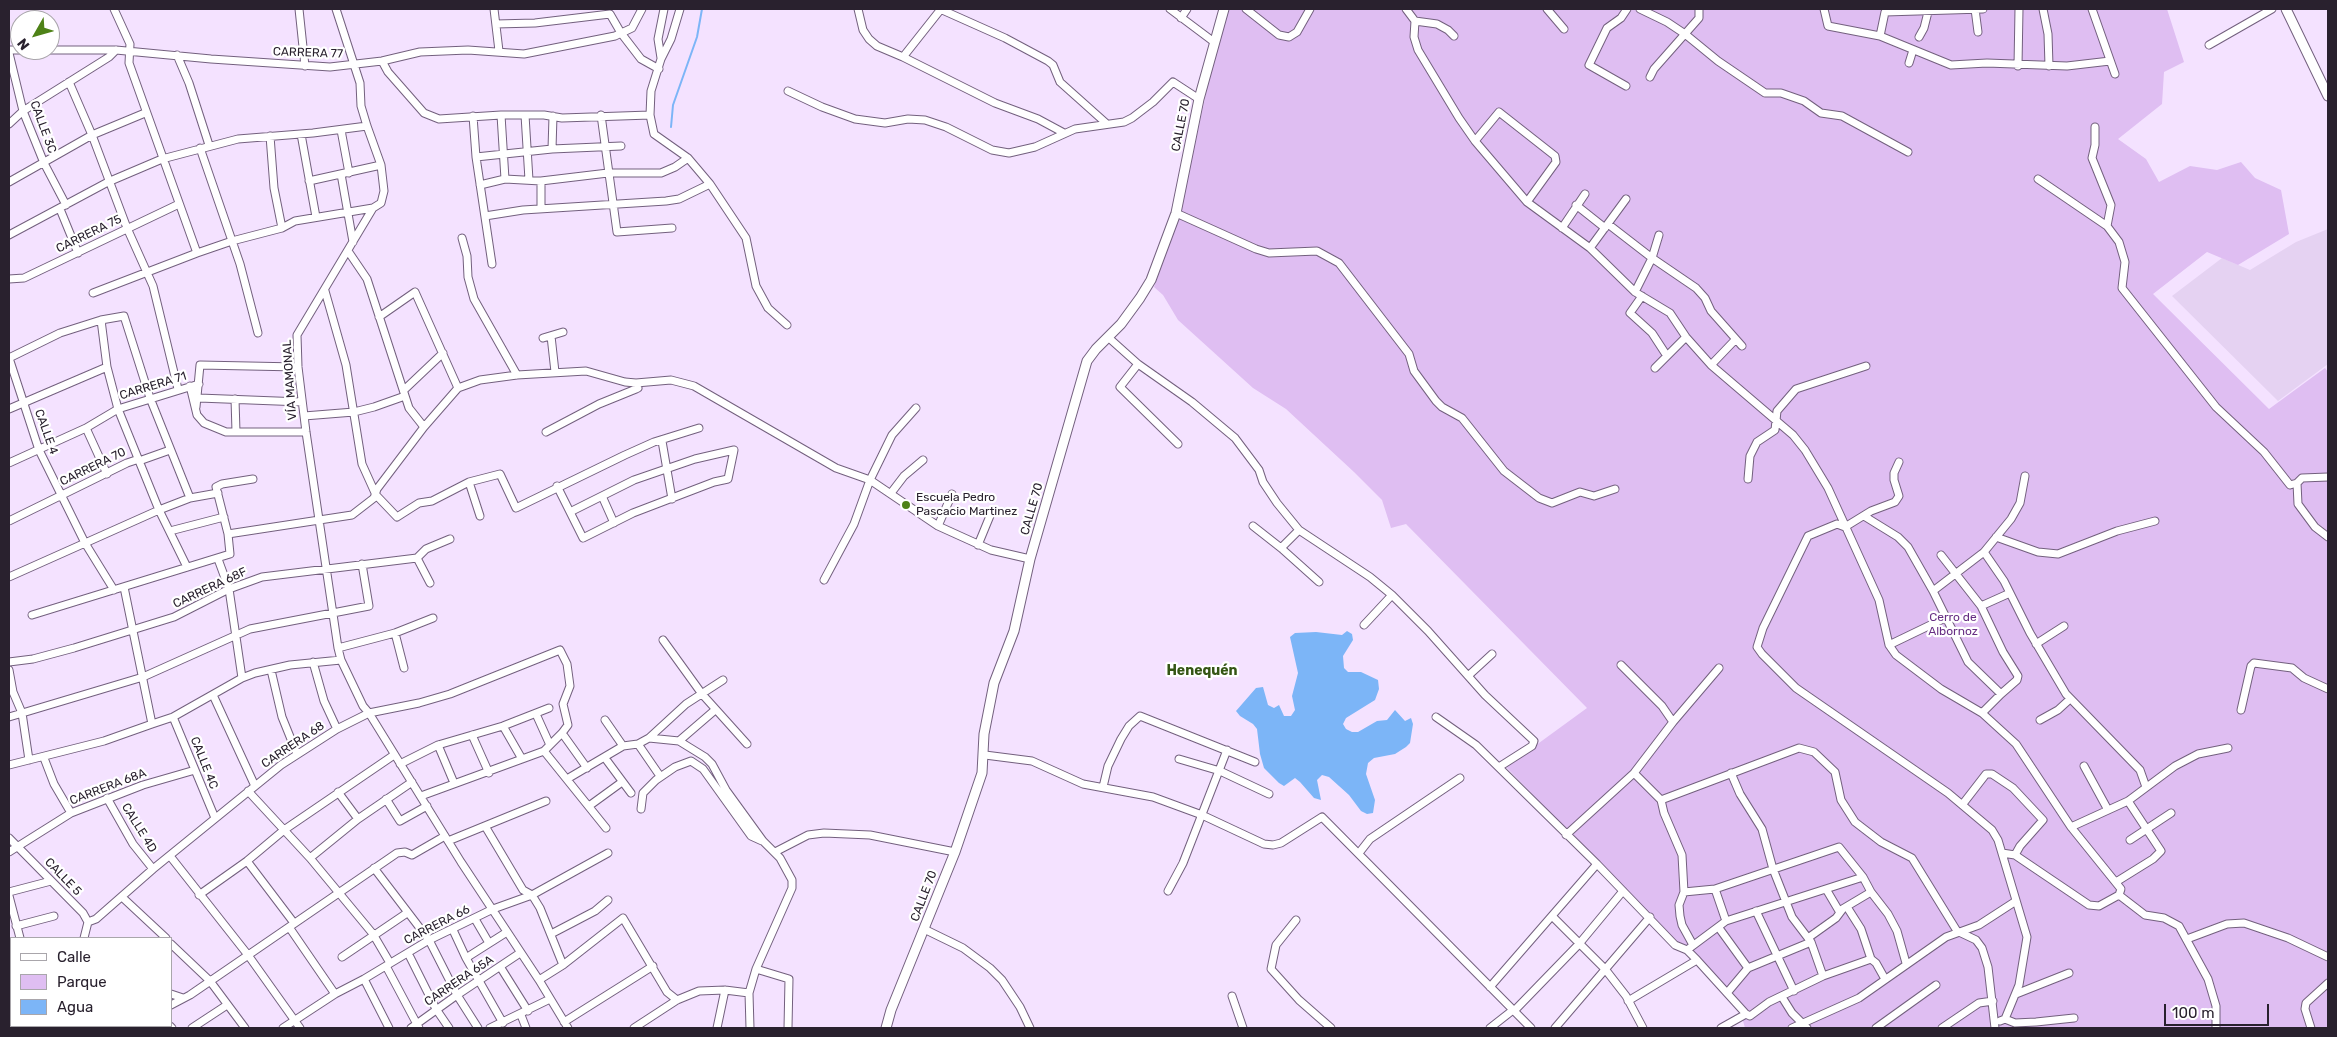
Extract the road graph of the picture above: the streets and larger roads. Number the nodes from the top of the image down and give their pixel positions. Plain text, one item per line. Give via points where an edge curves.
1 (114, 9) edge
2 (299, 9) edge
3 (336, 9) edge
4 (494, 9) edge
5 (642, 9) edge
6 (664, 9) edge
7 (680, 9) edge
8 (858, 9) edge
9 (941, 9) edge
10 (1170, 9) edge
11 (1187, 9) edge
12 (1224, 9) edge
13 (1246, 9) edge
14 (1310, 9) edge
15 (1406, 9) edge
16 (1547, 9) edge
17 (1627, 9) edge
18 (1640, 9) edge
19 (1699, 9) edge
20 (1824, 9) edge
21 (1975, 9) edge
22 (1983, 9) edge
23 (2019, 9) edge
24 (2043, 9) edge
25 (2092, 9) edge
26 (2272, 9) edge
27 (2286, 9) edge
28 (1928, 12) junction
29 (1181, 18) junction
30 (1415, 21) junction
31 (496, 24) junction
32 (1564, 29) dead end
33 (1978, 32) dead end
34 (620, 33) junction
35 (1686, 34) junction
36 (1454, 36) dead end
37 (1880, 36) junction
38 (1919, 36) dead end
39 (1214, 42) junction
40 (2209, 45) dead end
41 (60, 50) edge
42 (116, 50) junction
43 (1913, 50) junction
44 (9, 51) edge
45 (131, 51) junction
46 (498, 51) junction
47 (177, 55) junction
48 (903, 57) junction
49 (661, 59) junction
50 (382, 61) junction
51 (2110, 61) junction
52 (1909, 63) dead end
53 (305, 66) junction
54 (354, 66) junction
55 (2018, 66) junction
56 (2049, 66) junction
57 (659, 69) junction
58 (2115, 74) dead end
59 (1650, 77) dead end
60 (68, 82) junction
61 (1626, 86) dead end
62 (788, 91) dead end
63 (2328, 96) edge
64 (1199, 99) junction
65 (23, 111) junction
66 (145, 113) junction
67 (501, 114) junction
68 (525, 115) junction
69 (601, 115) junction
70 (650, 115) junction
71 (473, 116) junction
72 (553, 116) junction
73 (9, 124) edge
74 (1106, 124) junction
75 (367, 126) junction
76 (2095, 127) dead end
77 (341, 130) junction
78 (1064, 133) junction
79 (301, 134) junction
80 (92, 135) junction
81 (270, 136) junction
82 (1474, 141) junction
83 (209, 145) junction
84 (604, 146) junction
85 (621, 146) dead end
86 (200, 148) junction
87 (552, 150) junction
88 (527, 152) junction
89 (1908, 152) dead end
90 (502, 154) junction
91 (476, 157) junction
92 (688, 158) junction
93 (162, 159) junction
94 (44, 163) junction
95 (381, 165) junction
96 (608, 173) junction
97 (345, 174) junction
98 (505, 179) junction
99 (529, 180) junction
100 (2038, 180) dead end
101 (309, 181) junction
102 (541, 181) junction
103 (9, 182) edge
104 (108, 182) junction
105 (710, 184) junction
106 (480, 185) junction
107 (1585, 194) dead end
108 (1626, 200) dead end
109 (1527, 202) junction
110 (179, 204) junction
111 (612, 204) junction
112 (1576, 205) junction
113 (63, 207) junction
114 (373, 208) junction
115 (541, 209) junction
116 (347, 213) junction
117 (1176, 213) junction
118 (485, 216) junction
119 (316, 217) junction
120 (1606, 226) junction
121 (2107, 226) junction
122 (127, 228) junction
123 (282, 228) junction
124 (672, 228) dead end
125 (1562, 228) junction
126 (9, 235) edge
127 (1659, 235) dead end
128 (462, 238) dead end
129 (232, 241) junction
130 (353, 242) junction
131 (1590, 248) junction
132 (348, 251) junction
133 (78, 253) junction
134 (197, 253) junction
135 (1652, 258) junction
136 (492, 264) dead end
137 (147, 272) junction
138 (9, 279) edge
139 (324, 291) junction
140 (1635, 292) junction
141 (93, 293) dead end
142 (1642, 296) junction
143 (379, 317) junction
144 (101, 320) junction
145 (787, 325) dead end
146 (563, 332) dead end
147 (258, 333) dead end
148 (551, 336) junction
149 (1686, 337) junction
150 (543, 338) dead end
151 (1109, 338) junction
152 (1735, 340) junction
153 (1742, 346) dead end
154 (443, 353) junction
155 (1667, 356) junction
156 (9, 358) edge
157 (1138, 364) junction
158 (1711, 365) junction
159 (298, 366) junction
160 (1866, 366) dead end
161 (107, 367) junction
162 (1655, 368) dead end
163 (556, 372) junction
164 (517, 375) junction
165 (636, 383) junction
166 (199, 384) junction
167 (190, 386) junction
168 (458, 388) junction
169 (178, 389) junction
170 (404, 393) junction
171 (150, 398) junction
172 (198, 398) junction
173 (235, 399) junction
174 (23, 402) junction
175 (302, 402) junction
176 (9, 408) edge
177 (916, 408) dead end
178 (118, 409) junction
179 (196, 409) junction
180 (354, 412) junction
181 (304, 416) junction
182 (1777, 422) junction
183 (424, 427) junction
184 (86, 428) junction
185 (699, 428) dead end
186 (236, 432) junction
187 (306, 432) junction
188 (546, 432) dead end
189 (662, 440) junction
190 (1178, 444) dead end
191 (39, 450) junction
192 (170, 450) junction
193 (923, 460) dead end
194 (139, 461) junction
195 (1899, 462) dead end
196 (9, 463) edge
197 (667, 469) junction
198 (107, 474) junction
199 (2025, 476) dead end
200 (2328, 478) edge
201 (253, 479) dead end
202 (1748, 479) dead end
203 (870, 480) junction
204 (469, 482) junction
205 (2297, 483) junction
206 (556, 486) junction
207 (1615, 489) dead end
208 (218, 493) junction
209 (891, 493) junction
210 (376, 494) junction
211 (952, 494) dead end
212 (61, 496) junction
213 (602, 496) junction
214 (190, 498) junction
215 (672, 499) junction
216 (159, 510) junction
217 (992, 511) dead end
218 (570, 512) junction
219 (224, 516) junction
220 (480, 516) dead end
221 (1864, 516) junction
222 (9, 520) edge
223 (319, 520) junction
224 (2155, 521) dead end
225 (614, 523) junction
226 (938, 526) junction
227 (1253, 526) dead end
228 (1845, 527) junction
229 (1299, 530) junction
230 (170, 531) junction
231 (228, 534) junction
232 (1996, 537) junction
233 (2328, 537) edge
234 (450, 539) dead end
235 (85, 543) junction
236 (978, 545) junction
237 (1281, 548) junction
238 (1984, 552) junction
239 (1941, 555) dead end
240 (417, 558) junction
241 (218, 559) junction
242 (1030, 559) junction
243 (362, 564) junction
244 (187, 567) junction
245 (327, 569) junction
246 (1954, 574) junction
247 (9, 577) edge
248 (824, 580) dead end
249 (1319, 582) dead end
250 (430, 583) dead end
251 (124, 587) junction
252 (229, 589) junction
253 (114, 590) junction
254 (1933, 591) junction
255 (2010, 593) junction
256 (1392, 595) junction
257 (1981, 606) junction
258 (333, 612) junction
259 (32, 615) dead end
260 (433, 618) dead end
261 (1945, 618) junction
262 (1364, 625) dead end
263 (2064, 626) dead end
264 (134, 629) junction
265 (395, 633) junction
266 (235, 636) junction
267 (663, 640) dead end
268 (2036, 644) junction
269 (1889, 645) junction
270 (338, 648) junction
271 (1492, 654) dead end
272 (341, 660) junction
273 (9, 662) edge
274 (313, 662) junction
275 (1621, 665) dead end
276 (404, 668) dead end
277 (1718, 668) dead end
278 (9, 670) edge
279 (271, 670) junction
280 (1468, 676) junction
281 (143, 677) junction
282 (242, 678) junction
283 (723, 680) dead end
284 (2328, 689) edge
285 (702, 694) junction
286 (2001, 694) junction
287 (213, 695) junction
288 (2070, 699) junction
289 (549, 708) dead end
290 (715, 710) junction
291 (2241, 710) dead end
292 (22, 713) junction
293 (369, 713) junction
294 (1982, 713) junction
295 (536, 714) junction
296 (173, 716) junction
297 (9, 717) edge
298 (1436, 717) dead end
299 (605, 720) dead end
300 (2040, 720) dead end
301 (1672, 722) junction
302 (152, 724) junction
303 (503, 726) junction
304 (337, 729) junction
305 (562, 733) junction
306 (472, 735) junction
307 (649, 738) junction
308 (679, 741) junction
309 (638, 744) junction
310 (746, 744) dead end
311 (438, 745) junction
312 (623, 746) junction
313 (547, 748) junction
314 (2228, 748) dead end
315 (1227, 750) junction
316 (297, 754) junction
317 (394, 755) junction
318 (985, 755) junction
319 (44, 758) junction
320 (605, 758) junction
321 (522, 759) junction
322 (1179, 759) dead end
323 (29, 760) junction
324 (1255, 762) dead end
325 (400, 764) junction
326 (9, 765) edge
327 (2084, 766) dead end
328 (1499, 767) junction
329 (587, 768) junction
330 (194, 770) junction
331 (1220, 771) junction
332 (489, 773) junction
333 (1634, 773) junction
334 (1731, 773) junction
335 (660, 776) junction
336 (1460, 778) dead end
337 (567, 779) junction
338 (412, 782) junction
339 (622, 782) junction
340 (454, 783) junction
341 (255, 786) junction
342 (1103, 787) junction
343 (2146, 787) junction
344 (248, 791) junction
345 (338, 792) junction
346 (631, 793) dead end
347 (1269, 794) dead end
348 (421, 796) junction
349 (107, 798) junction
350 (386, 799) junction
351 (1661, 800) junction
352 (546, 801) dead end
353 (2128, 801) junction
354 (1962, 805) junction
355 (427, 806) junction
356 (589, 806) junction
357 (641, 809) dead end
358 (2108, 810) junction
359 (71, 813) junction
360 (2171, 813) dead end
361 (1202, 815) junction
362 (215, 818) junction
363 (358, 819) junction
364 (485, 826) junction
365 (2071, 827) junction
366 (606, 828) dead end
367 (2147, 829) junction
368 (284, 830) junction
369 (1566, 835) junction
370 (9, 838) edge
371 (447, 839) junction
372 (2130, 840) dead end
373 (763, 841) junction
374 (18, 847) junction
375 (9, 852) edge
376 (608, 852) dead end
377 (775, 852) junction
378 (955, 852) junction
379 (1359, 853) junction
380 (2002, 853) junction
381 (2015, 855) junction
382 (170, 856) junction
383 (310, 858) junction
384 (247, 861) junction
385 (1597, 864) junction
386 (374, 868) junction
387 (153, 869) junction
388 (1773, 869) junction
389 (1863, 877) junction
390 (51, 881) junction
391 (2116, 882) junction
392 (1826, 888) junction
393 (1714, 889) junction
394 (1168, 891) dead end
395 (1623, 891) junction
396 (9, 892) edge
397 (1684, 892) junction
398 (1871, 892) junction
399 (338, 893) junction
400 (199, 895) junction
401 (532, 895) junction
402 (2119, 895) junction
403 (9, 896) edge
404 (122, 897) junction
405 (608, 900) dead end
406 (2016, 901) junction
407 (1786, 902) junction
408 (493, 909) junction
409 (1845, 909) junction
410 (1756, 911) junction
411 (407, 913) junction
412 (54, 916) dead end
413 (1552, 916) junction
414 (1650, 917) junction
415 (475, 919) junction
416 (1296, 920) dead end
417 (1726, 921) junction
418 (88, 922) junction
419 (292, 925) junction
420 (16, 926) junction
421 (1718, 928) junction
422 (924, 929) junction
423 (454, 930) junction
424 (1957, 931) junction
425 (506, 932) junction
426 (373, 934) junction
427 (551, 934) junction
428 (20, 937) edge
429 (84, 937) edge
430 (165, 937) edge
431 (2187, 939) junction
432 (429, 940) junction
433 (1809, 940) junction
434 (489, 943) junction
435 (1579, 944) junction
436 (172, 945) edge
437 (1690, 948) junction
438 (408, 953) junction
439 (520, 953) junction
440 (248, 955) junction
441 (342, 956) dead end
442 (1778, 956) junction
443 (2328, 957) edge
444 (466, 958) junction
445 (1871, 959) junction
446 (1697, 960) junction
447 (388, 964) junction
448 (1906, 964) junction
449 (563, 965) junction
450 (653, 966) junction
451 (501, 968) junction
452 (1748, 968) junction
453 (756, 969) junction
454 (1604, 969) junction
455 (2069, 973) dead end
456 (1823, 976) junction
457 (364, 979) junction
458 (1885, 979) junction
459 (539, 980) junction
460 (210, 981) junction
461 (479, 981) junction
462 (2328, 983) edge
463 (1936, 985) dead end
464 (1490, 987) junction
465 (725, 990) junction
466 (1794, 991) junction
467 (749, 993) junction
468 (1727, 993) junction
469 (172, 994) edge
470 (334, 994) junction
471 (2016, 994) junction
472 (457, 995) junction
473 (1232, 996) dead end
474 (1782, 997) junction
475 (183, 998) junction
476 (550, 999) junction
477 (677, 1000) junction
478 (1628, 1001) junction
479 (1993, 1001) junction
480 (172, 1005) edge
481 (227, 1005) junction
482 (436, 1009) junction
483 (1514, 1010) junction
484 (528, 1011) junction
485 (1746, 1014) junction
486 (520, 1015) junction
487 (2074, 1018) dead end
488 (2005, 1019) junction
489 (295, 1020) junction
490 (503, 1023) junction
491 (566, 1025) edge
492 (1995, 1025) edge
493 (1804, 1026) edge
494 (416, 1027) edge
495 (192, 1028) edge
496 (245, 1028) edge
497 (283, 1028) edge
498 (300, 1028) edge
499 (389, 1028) edge
500 (449, 1028) edge
501 (478, 1028) edge
502 (493, 1028) edge
503 (526, 1028) edge
504 (634, 1028) edge
505 (717, 1028) edge
506 (750, 1028) edge
507 (788, 1028) edge
508 (886, 1028) edge
509 (1030, 1028) edge
510 (1244, 1028) edge
511 (1331, 1028) edge
512 (1490, 1028) edge
513 (1531, 1028) edge
514 (1555, 1028) edge
515 (1643, 1028) edge
516 (1721, 1028) edge
517 (1792, 1028) edge
518 (1876, 1028) edge
519 (1942, 1028) edge
520 (2216, 1028) edge
521 (2311, 1028) edge

1 - 45 street
2 - 53 street
3 - 54 street, VÍA MAMONAL
4 - 31 street
5 - 34 street via 632,28
6 - 49 street via 658,39
7 - 49 street
8 - 48 street via 863,30 869,39
9 - 48 street
9 - 74 street via 1048,61 1060,82
10 - 29 street
11 - 29 street
12 - 39 street, CALLE 70
13 - 14 street via 1279,35 1289,37 1297,32
15 - 30 street
16 - 32 street
17 - 61 street via 1607,28 1589,65
18 - 35 street
19 - 35 street via 1699,18
20 - 37 street via 1828,26
21 - 22 street
21 - 28 street
21 - 33 street
23 - 55 street
24 - 56 street
25 - 51 street
26 - 40 street
27 - 63 street
28 - 37 street via 1885,12
28 - 38 street
29 - 39 street
30 - 36 street via 1437,24
30 - 82 street via 1414,37 1418,50
31 - 34 street via 535,24 610,14
31 - 46 street
34 - 46 street, CARRERA 77 via 606,39 524,54
34 - 57 street via 641,59
35 - 59 street
35 - 89 street via 1765,94 1781,93 1804,101 1821,112 1842,116
37 - 43 street
39 - 64 street, CALLE 70
41 - 42 street, CARRERA 77
42 - 45 street, CARRERA 77
42 - 60 street
43 - 52 street
43 - 55 street via 1951,65 1987,63
44 - 65 street, CALLE 3C
45 - 47 street, CARRERA 77
45 - 66 street via 129,63
46 - 50 street, CARRERA 77 via 420,52
47 - 53 street, CARRERA 77
47 - 83 street
48 - 78 street via 995,104 1038,119
49 - 57 street
50 - 54 street, CARRERA 77
50 - 71 street via 424,113 439,118
51 - 56 street
51 - 58 street
53 - 54 street, CARRERA 77
54 - 75 street, VÍA MAMONAL
55 - 56 street
57 - 70 street via 651,91
60 - 65 street
60 - 80 street
62 - 78 street via 855,119 885,123 913,119 936,123 981,146 1003,153 1026,150
64 - 74 street via 1173,82 1132,118
64 - 117 street, CALLE 70
65 - 73 street
65 - 94 street, CALLE 3C
66 - 80 street
66 - 93 street
67 - 68 street
67 - 71 street
67 - 90 street
68 - 72 street
68 - 88 street
69 - 70 street
69 - 72 street
69 - 84 street
70 - 92 street via 654,134
71 - 91 street
72 - 87 street
74 - 78 street
75 - 77 street
75 - 95 street, VÍA MAMONAL
76 - 121 street via 2092,158 2111,205
77 - 79 street
77 - 97 street
79 - 81 street
79 - 101 street
80 - 94 street
80 - 104 street
81 - 83 street
81 - 123 street via 274,188
82 - 109 street
82 - 109 street via 1499,112 1555,156 1556,162
83 - 86 street
84 - 85 street
84 - 87 street
84 - 96 street
86 - 93 street
86 - 129 street
87 - 88 street
88 - 90 street
88 - 99 street
90 - 91 street
90 - 98 street
91 - 106 street
92 - 96 street via 661,173
92 - 105 street
93 - 104 street
93 - 110 street
94 - 103 street
94 - 113 street, CALLE 3C
95 - 97 street
95 - 114 street, VÍA MAMONAL via 384,191 381,203
96 - 102 street
96 - 111 street
97 - 101 street
97 - 116 street
98 - 99 street
98 - 106 street
99 - 102 street
100 - 121 street
101 - 119 street
102 - 115 street
104 - 113 street
104 - 122 street
105 - 111 street via 679,199
105 - 145 street via 746,238 756,286 768,308
106 - 118 street
107 - 112 street
108 - 120 street
109 - 125 street
110 - 122 street, CARRERA 75
110 - 134 street
111 - 115 street
111 - 124 street via 617,232
112 - 120 street
112 - 125 street
113 - 126 street
113 - 133 street, CALLE 3C
114 - 116 street
114 - 130 street, VÍA MAMONAL
115 - 118 street
116 - 119 street
116 - 130 street
117 - 151 street, CALLE 70 via 1151,280
117 - 207 street via 1269,253 1318,251 1339,263 1408,354 1414,371 1436,401 1462,418 1504,471 1539,498 1552,503 1580,492 1594,496
118 - 136 street
119 - 123 street via 295,221
120 - 131 street
120 - 135 street
121 - 205 street via 2123,251 2122,288 2128,298 2216,407 2264,452 2290,485
122 - 133 street, CARRERA 75
122 - 137 street
123 - 129 street
125 - 131 street
127 - 135 street
128 - 164 street via 474,298
129 - 134 street
129 - 147 street
130 - 132 street, VÍA MAMONAL
131 - 140 street
132 - 139 street, VÍA MAMONAL
132 - 143 street via 367,279
133 - 138 street, CARRERA 75 via 24,278
134 - 137 street
135 - 140 street
135 - 152 street via 1696,288
137 - 141 street
137 - 169 street
139 - 159 street, VÍA MAMONAL via 297,335
139 - 180 street via 344,357
140 - 142 street
142 - 149 street via 1670,313
142 - 155 street via 1630,313 1652,334
143 - 154 street via 415,292
143 - 170 street
144 - 156 street via 60,333
144 - 161 street
144 - 171 street via 124,316
146 - 148 street
148 - 150 street
148 - 163 street
149 - 155 street
149 - 158 street
151 - 157 street
151 - 242 street, CALLE 70 via 1087,361
152 - 153 street
152 - 158 street
154 - 168 street
154 - 170 street
155 - 162 street
156 - 174 street, CALLE 4
157 - 190 street via 1120,387
157 - 229 street via 1192,402 1235,438 1259,470 1277,503
158 - 182 street
159 - 166 street, CARRERA 71 via 200,365
159 - 175 street, VÍA MAMONAL
160 - 182 street via 1796,389 1777,411
161 - 174 street
161 - 178 street
163 - 164 street
163 - 165 street via 586,371
164 - 168 street via 480,380
165 - 188 street via 636,390 599,404
165 - 203 street via 671,380 694,386 836,468
166 - 167 street, CARRERA 71
166 - 172 street
167 - 169 street, CARRERA 71
167 - 179 street
168 - 183 street
169 - 171 street, CARRERA 71
170 - 180 street
170 - 183 street via 412,413
171 - 178 street, CARRERA 71
171 - 192 street
172 - 173 street
172 - 179 street
173 - 175 street
173 - 186 street
174 - 176 street
174 - 191 street, CALLE 4
175 - 181 street, VÍA MAMONAL
177 - 203 street via 892,435
178 - 184 street, CARRERA 71
178 - 194 street
179 - 186 street via 204,424
180 - 181 street
180 - 210 street via 362,464
181 - 187 street, VÍA MAMONAL
182 - 202 street via 1773,432 1760,439 1750,456
182 - 228 street via 1805,450 1828,488
183 - 210 street
184 - 191 street, CARRERA 71
184 - 198 street
185 - 189 street
186 - 187 street
187 - 223 street, VÍA MAMONAL
189 - 197 street
189 - 206 street
191 - 196 street, CARRERA 71
191 - 212 street, CALLE 4
192 - 194 street, CARRERA 70
192 - 214 street
193 - 209 street via 904,476
194 - 198 street, CARRERA 70 via 132,460
194 - 216 street
195 - 221 street via 1894,480 1897,499
197 - 213 street via 634,480
197 - 215 street
197 - 215 street via 734,450 728,479
198 - 212 street, CARRERA 70
199 - 232 street via 2020,502
200 - 205 street via 2302,478
201 - 208 street via 222,484 216,487
203 - 209 street
203 - 248 street via 858,516
204 - 206 street via 500,474 516,508
204 - 210 street via 432,501 419,503 397,517
204 - 220 street
205 - 233 street via 2298,504 2315,528
206 - 218 street
208 - 214 street
208 - 219 street
209 - 226 street
210 - 223 street via 352,515
211 - 226 street
212 - 222 street, CARRERA 70
212 - 235 street, CALLE 4
213 - 218 street
213 - 225 street
214 - 216 street
215 - 225 street
216 - 230 street
216 - 235 street
217 - 236 street
218 - 225 street via 583,538
219 - 230 street
219 - 231 street
221 - 228 street
221 - 254 street via 1898,536 1908,547
223 - 231 street
223 - 245 street, VÍA MAMONAL
224 - 232 street via 2117,531 2058,554 2038,552
226 - 236 street
227 - 237 street
228 - 269 street via 1879,600
228 - 354 street via 1837,524 1808,536 1760,633 1758,647 1796,688
229 - 237 street
229 - 256 street
230 - 244 street
231 - 241 street via 230,554
232 - 238 street
234 - 240 street, CARRERA 68F via 426,549
235 - 247 street
235 - 253 street, CALLE 4
236 - 242 street
237 - 249 street
238 - 246 street
238 - 255 street
239 - 246 street
240 - 243 street, CARRERA 68F
240 - 250 street
241 - 244 street
241 - 252 street
242 - 318 street, CALLE 70 via 1014,630 994,682 984,734
243 - 245 street, CARRERA 68F
243 - 258 street via 369,606
244 - 251 street
245 - 252 street, CARRERA 68F via 262,577
245 - 258 street, VÍA MAMONAL
246 - 254 street
246 - 257 street
251 - 253 street
251 - 264 street
252 - 264 street, CARRERA 68F via 174,617
252 - 266 street
253 - 259 street
254 - 261 street
255 - 257 street
255 - 268 street
256 - 262 street
256 - 280 street
257 - 286 street via 2002,652 2018,676
258 - 266 street via 250,629
258 - 270 street, VÍA MAMONAL
260 - 265 street
261 - 269 street
261 - 286 street via 1968,662
263 - 268 street
264 - 273 street, CARRERA 68F via 50,654
264 - 281 street
265 - 270 street
265 - 276 street
266 - 281 street
266 - 282 street
267 - 285 street
268 - 288 street
269 - 294 street via 1896,655 1941,689
270 - 272 street, VÍA MAMONAL
271 - 280 street
272 - 274 street
272 - 293 street, VÍA MAMONAL
274 - 279 street
274 - 304 street via 324,701
275 - 301 street via 1662,706
277 - 301 street
278 - 292 street via 13,692
279 - 282 street
279 - 316 street via 282,717
280 - 328 street via 1534,741 1532,746
281 - 292 street
281 - 302 street
282 - 287 street
283 - 285 street
284 - 291 street via 2304,678 2292,668 2254,663
285 - 290 street
285 - 307 street via 686,704
286 - 294 street
287 - 296 street
287 - 341 street
288 - 300 street
288 - 343 street via 2140,770
289 - 295 street
290 - 308 street
290 - 310 street
292 - 297 street
292 - 323 street
293 - 304 street, CARRERA 68
293 - 305 street, CARRERA 68 via 450,694 560,650 570,677 563,704 568,725
293 - 317 street, VÍA MAMONAL
294 - 365 street via 2016,744
295 - 303 street
295 - 313 street
296 - 302 street
296 - 330 street, CALLE 4C
298 - 328 street via 1476,745
299 - 312 street
301 - 333 street
302 - 319 street
303 - 306 street
303 - 321 street
304 - 316 street, CARRERA 68
305 - 313 street
305 - 329 street
306 - 311 street
306 - 332 street
307 - 308 street
307 - 309 street
308 - 373 street via 712,764 726,790
309 - 312 street
309 - 335 street
311 - 325 street
311 - 340 street
312 - 320 street
313 - 321 street
313 - 337 street
314 - 343 street via 2198,754
315 - 324 street
315 - 331 street
315 - 342 street via 1140,716 1122,739 1108,766
316 - 341 street, CARRERA 68
317 - 325 street, VÍA MAMONAL
317 - 345 street
318 - 342 street via 1032,760 1083,784
318 - 378 street, CALLE 70
319 - 323 street
319 - 359 street
320 - 329 street
320 - 339 street
321 - 332 street
322 - 331 street
323 - 326 street
325 - 338 street, VÍA MAMONAL
327 - 358 street
328 - 369 street
329 - 337 street
330 - 349 street, CARRERA 68A
330 - 362 street, CALLE 4C
331 - 347 street
331 - 361 street
332 - 340 street
333 - 351 street
333 - 369 street
334 - 351 street
334 - 388 street via 1762,829
334 - 424 street via 1799,748 1814,752 1835,772 1841,800 1855,822 1881,842 1912,858
335 - 357 street via 643,793
335 - 373 street via 682,764 696,763 751,836
336 - 379 street via 1370,839
337 - 356 street
338 - 348 street, VÍA MAMONAL
338 - 350 street
339 - 346 street
339 - 356 street
340 - 348 street
341 - 344 street, CARRERA 68
342 - 361 street via 1153,798
343 - 353 street
344 - 362 street, CARRERA 68
344 - 368 street
345 - 363 street
345 - 368 street
348 - 355 street, VÍA MAMONAL
349 - 359 street, CARRERA 68A
349 - 387 street, CALLE 4D via 133,844
350 - 355 street via 400,821
350 - 363 street
351 - 397 street via 1682,855
352 - 364 street
353 - 358 street
353 - 367 street
354 - 380 street via 1992,830
354 - 381 street via 1986,774 1992,774 2013,788 2043,820
355 - 371 street, VÍA MAMONAL
356 - 366 street
358 - 365 street
359 - 374 street, CARRERA 68A
360 - 367 street
361 - 379 street via 1273,846 1322,817
361 - 394 street
362 - 382 street, CARRERA 68
363 - 383 street
364 - 371 street
364 - 401 street via 524,890
365 - 391 street
367 - 372 street
367 - 391 street via 2161,851
368 - 383 street
368 - 384 street
369 - 385 street
370 - 374 street, CALLE 5
371 - 386 street via 412,855 397,853
371 - 408 street, VÍA MAMONAL
373 - 377 street
374 - 375 street, CARRERA 68A
374 - 390 street, CALLE 5
376 - 401 street, CARRERA 66
377 - 378 street via 808,835 824,834 870,835
377 - 453 street via 792,880 792,888
378 - 422 street, CALLE 70
379 - 464 street
380 - 381 street
380 - 406 street
381 - 402 street via 2089,905 2099,906
382 - 387 street, CARRERA 68
382 - 400 street
383 - 399 street
384 - 400 street
384 - 419 street
385 - 395 street
385 - 413 street
386 - 399 street
386 - 411 street
387 - 404 street, CARRERA 68
388 - 389 street via 1839,846
388 - 393 street
388 - 407 street
389 - 392 street
389 - 398 street
390 - 396 street
390 - 418 street, CALLE 5
391 - 402 street via 2121,889
392 - 407 street
392 - 409 street via 1839,911
393 - 397 street
393 - 417 street
395 - 414 street
395 - 435 street
397 - 437 street via 1679,905 1680,916
398 - 409 street
398 - 448 street via 1897,931
399 - 419 street
399 - 426 street
400 - 440 street
401 - 408 street, CARRERA 66
401 - 427 street
402 - 431 street via 2145,915 2176,922
403 - 420 street
404 - 418 street, CARRERA 68
404 - 430 street
405 - 427 street
406 - 424 street via 1979,925
406 - 471 street via 2027,937
407 - 410 street
407 - 433 street via 1792,918
408 - 415 street, CARRERA 66
408 - 425 street, VÍA MAMONAL
409 - 433 street
409 - 445 street via 1861,929
410 - 417 street
410 - 442 street
411 - 426 street
411 - 432 street
412 - 420 street
413 - 435 street
413 - 464 street
414 - 437 street via 1675,944
414 - 454 street
415 - 423 street, CARRERA 66
415 - 434 street
416 - 511 street via 1276,945 1271,969
417 - 421 street
418 - 429 street
419 - 440 street
419 - 470 street
420 - 428 street
421 - 437 street
421 - 452 street
422 - 508 street, CALLE 70
422 - 509 street via 963,948 990,968 1020,1007
423 - 432 street, CARRERA 66
423 - 444 street
424 - 448 street
424 - 479 street via 1976,940 1986,955
425 - 434 street
425 - 439 street, VÍA MAMONAL
426 - 441 street
426 - 447 street
427 - 449 street
431 - 443 street via 2227,924 2244,923 2288,938
431 - 520 street via 2208,979 2216,1006
432 - 438 street, CARRERA 66
432 - 472 street
433 - 442 street
433 - 456 street
434 - 444 street
435 - 454 street
435 - 483 street
436 - 460 street
437 - 446 street
438 - 447 street, CARRERA 66
438 - 482 street
439 - 451 street, CARRERA 65A
439 - 459 street, VÍA MAMONAL
440 - 460 street
440 - 489 street
442 - 452 street
442 - 466 street
444 - 461 street
445 - 456 street
445 - 458 street
446 - 468 street
446 - 478 street
447 - 457 street, CARRERA 66
447 - 494 street
448 - 458 street
449 - 450 street via 623,918
449 - 459 street
450 - 477 street via 667,992
450 - 491 street
451 - 461 street, CARRERA 65A
451 - 484 street
452 - 468 street
453 - 467 street
453 - 507 street via 790,979
454 - 478 street
454 - 514 street
455 - 471 street
456 - 466 street
457 - 470 street, CARRERA 66
457 - 499 street
458 - 493 street via 1859,998
459 - 476 street, VÍA MAMONAL
460 - 475 street
460 - 481 street
461 - 472 street, CARRERA 65A
461 - 490 street
462 - 521 street via 2306,1003
463 - 518 street
464 - 483 street
465 - 467 street
465 - 477 street via 707,989
465 - 505 street
466 - 474 street
467 - 506 street
468 - 485 street
469 - 475 street
470 - 489 street, CARRERA 66
471 - 488 street
472 - 482 street, CARRERA 65A
472 - 501 street
473 - 510 street
474 - 485 street via 1750,1016
474 - 493 street
475 - 480 street
476 - 484 street
476 - 491 street, VÍA MAMONAL
477 - 504 street
478 - 515 street
479 - 492 street
479 - 519 street via 1979,1003
481 - 495 street
481 - 496 street
482 - 494 street, CARRERA 65A
482 - 500 street
483 - 512 street
483 - 513 street
484 - 486 street
485 - 516 street
486 - 490 street
486 - 503 street
487 - 488 street via 2015,1022
488 - 492 street
489 - 497 street, CARRERA 66
489 - 498 street
490 - 502 street
493 - 517 street

